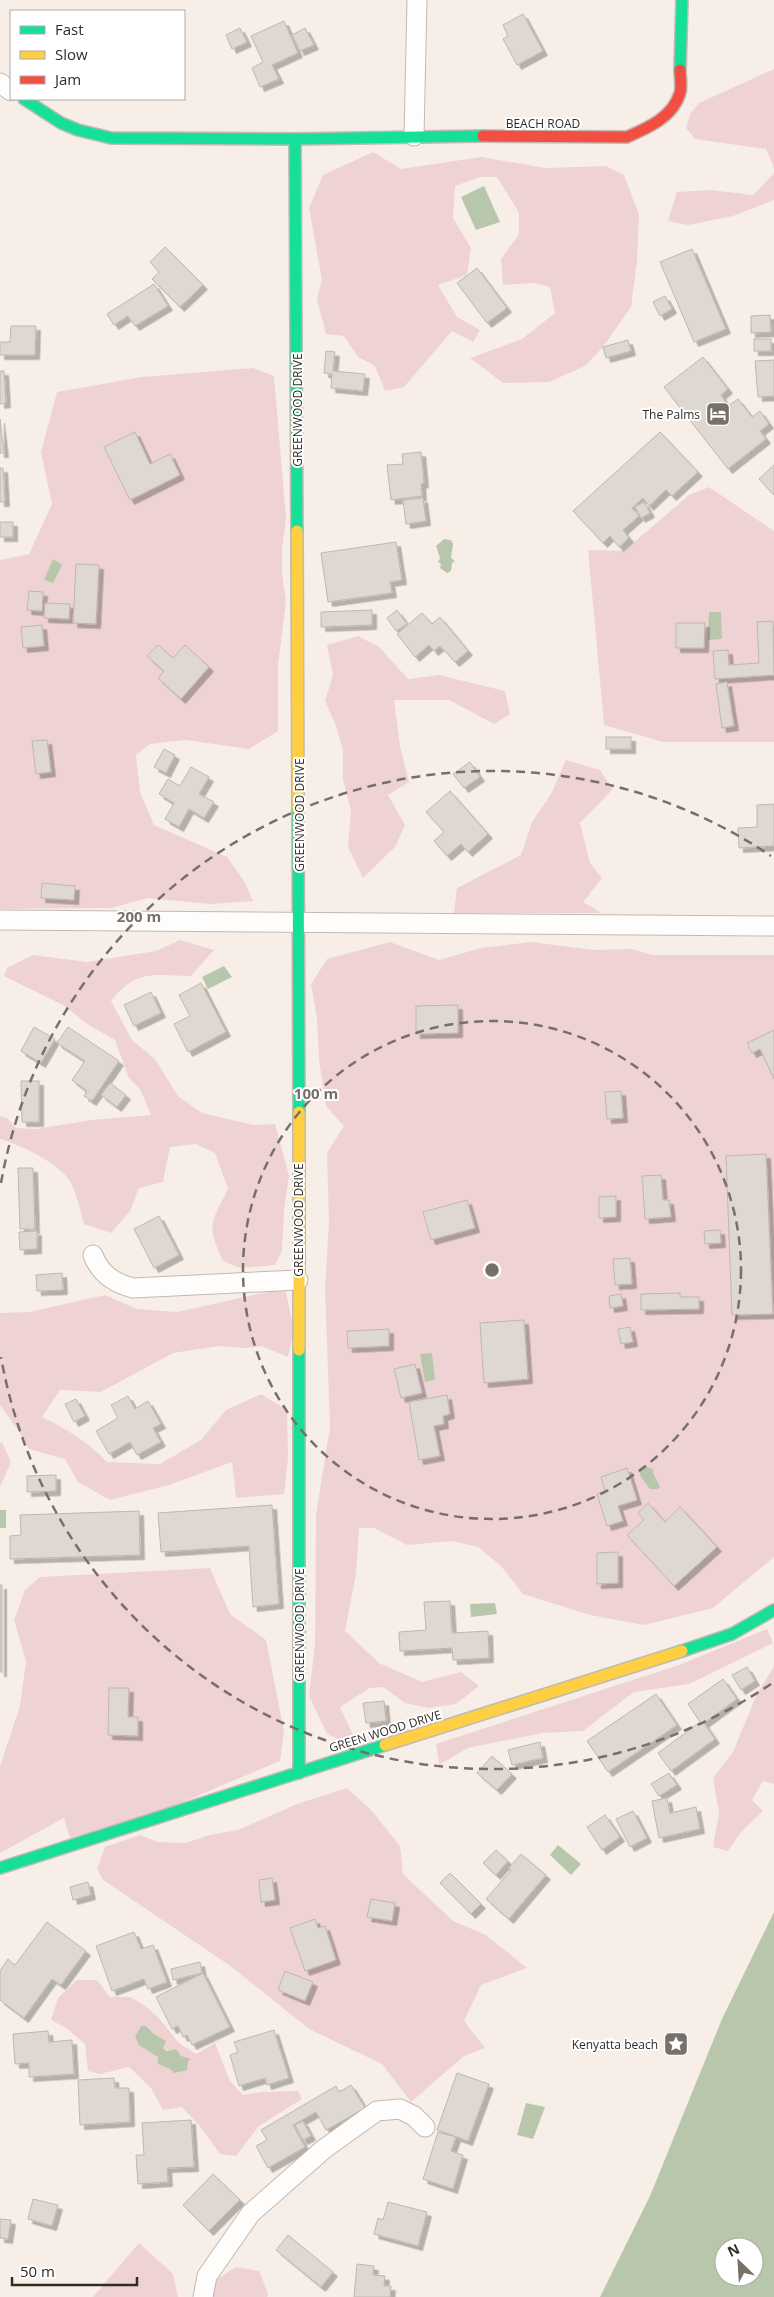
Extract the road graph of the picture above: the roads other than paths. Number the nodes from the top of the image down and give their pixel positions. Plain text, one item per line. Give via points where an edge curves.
1 (417, 0) edge
2 (682, 0) edge
3 (26, 100) edge
4 (414, 136) junction
5 (295, 139) junction
6 (0, 920) edge
7 (299, 921) junction
8 (774, 926) edge
9 (93, 1255) dead end
10 (298, 1280) junction
11 (774, 1610) edge
12 (299, 1772) junction
13 (0, 1868) edge
14 (425, 2127) dead end
15 (203, 2297) edge

1 - 4 street
2 - 4 street, BEACH ROAD via 680,93 670,111 648,128 627,137
3 - 5 street via 61,122 96,136
4 - 5 street, BEACH ROAD
5 - 7 street, GREENWOOD DRIVE
6 - 7 street
7 - 8 street
7 - 10 street, GREENWOOD DRIVE
9 - 10 street via 96,1264 110,1279 133,1288
10 - 12 street, GREENWOOD DRIVE
11 - 12 street, GREEN WOOD DRIVE via 732,1634 712,1641
12 - 13 street, GREEN WOOD DRIVE
14 - 15 street via 400,2109 377,2111 324,2149 251,2213 208,2276

